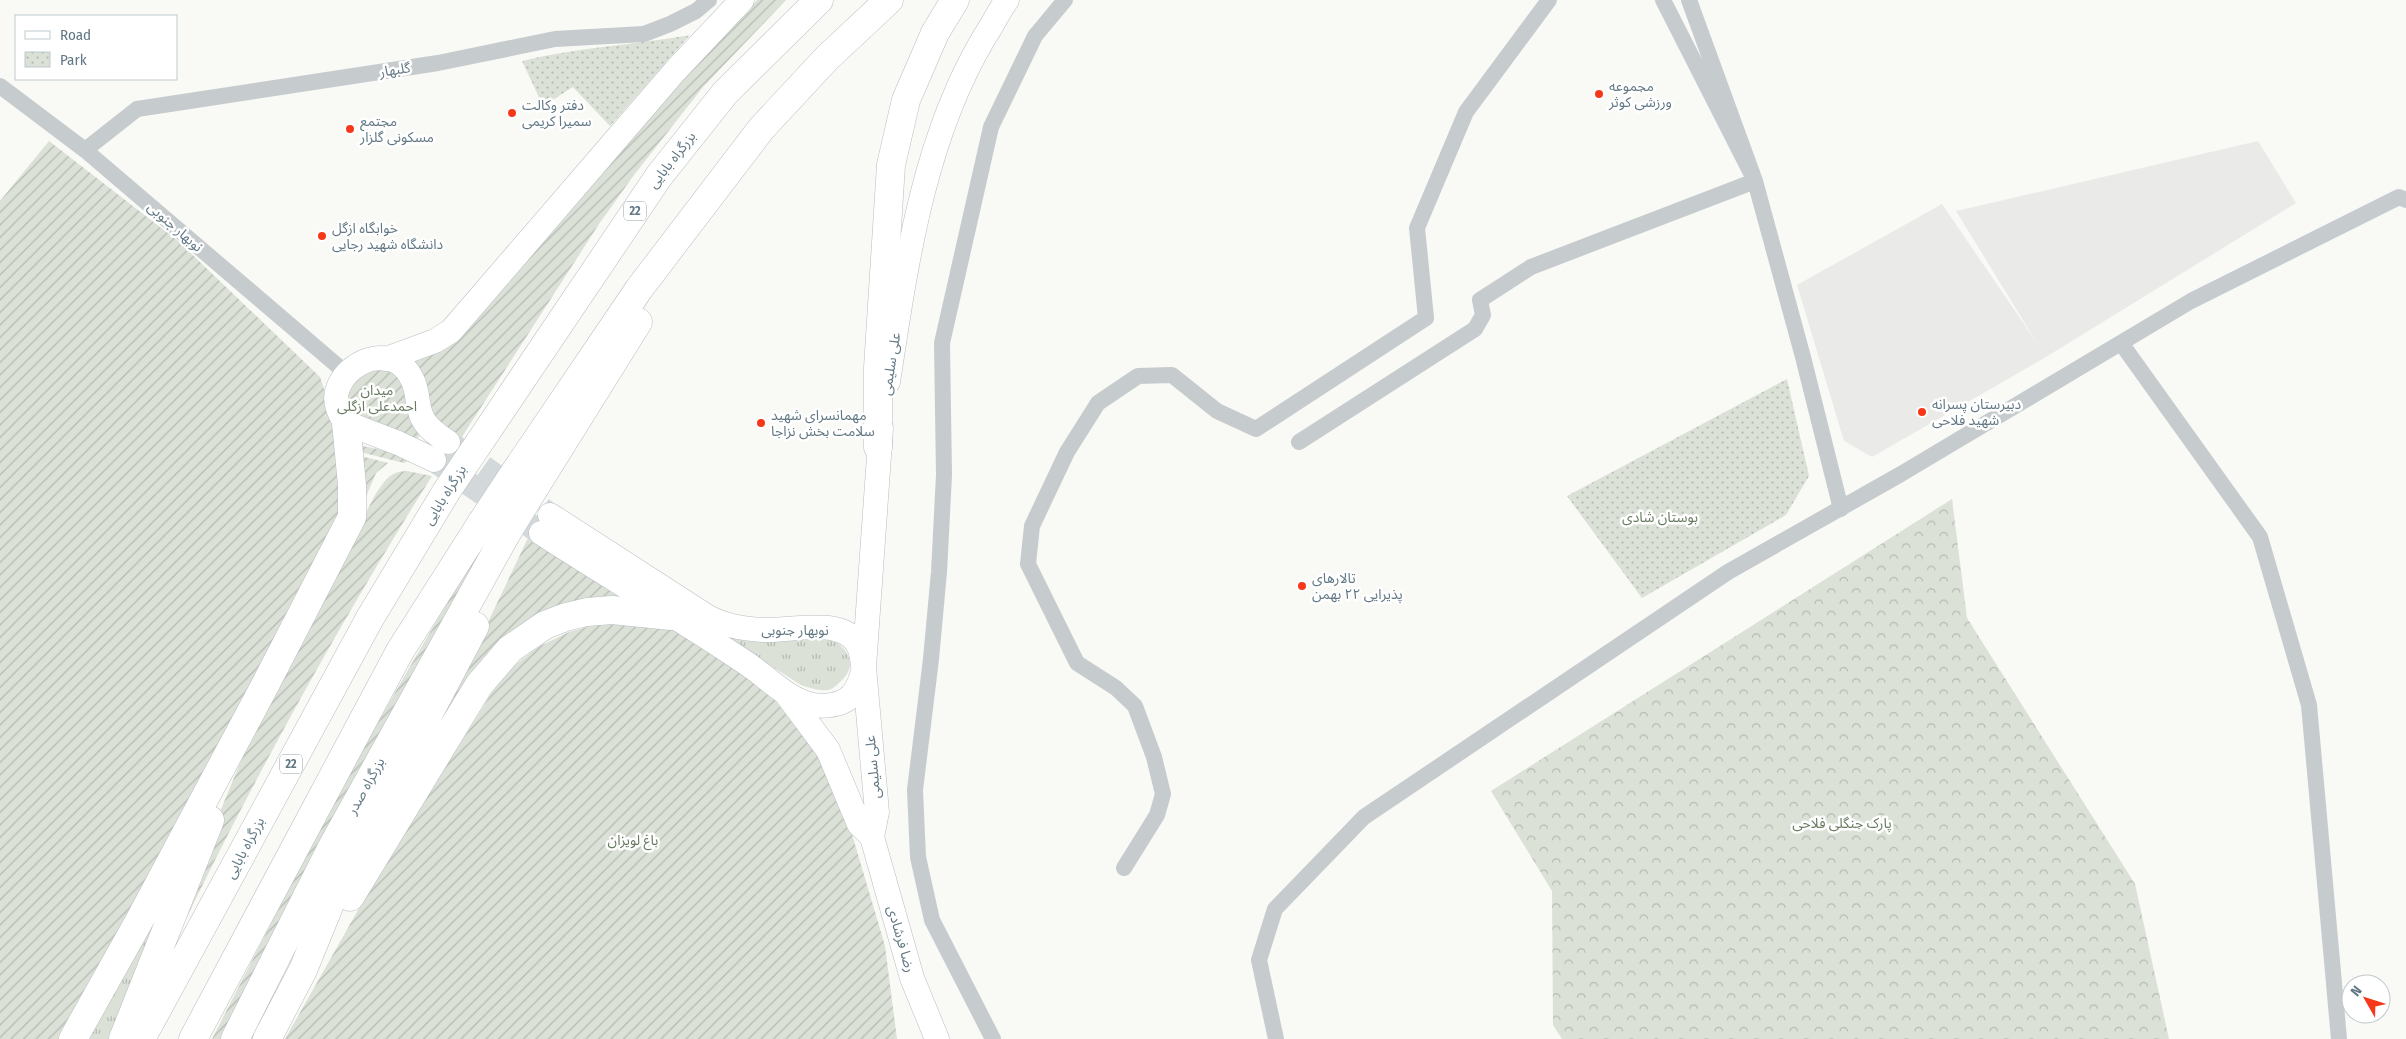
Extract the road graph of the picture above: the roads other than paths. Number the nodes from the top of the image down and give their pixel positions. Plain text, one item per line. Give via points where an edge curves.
1 (709, 0) edge
2 (742, 0) edge
3 (819, 0) edge
4 (890, 0) edge
5 (955, 0) edge
6 (1008, 0) edge
7 (1065, 0) edge
8 (1549, 0) edge
9 (1663, 0) edge
10 (1689, 0) edge
11 (0, 86) edge
12 (85, 150) junction
13 (1755, 181) junction
14 (707, 198) junction
15 (2406, 200) edge
16 (2121, 343) junction
17 (386, 359) junction
18 (346, 373) junction
19 (346, 424) junction
20 (1299, 442) dead end
21 (878, 447) junction
22 (1840, 509) junction
23 (530, 512) junction
24 (671, 616) junction
25 (864, 667) junction
26 (262, 691) junction
27 (785, 692) junction
28 (872, 837) junction
29 (1124, 868) dead end
30 (303, 970) junction
31 (73, 1039) edge
32 (123, 1039) edge
33 (141, 1039) edge
34 (193, 1039) edge
35 (235, 1039) edge
36 (267, 1039) edge
37 (937, 1039) edge
38 (993, 1039) edge
39 (1276, 1039) edge
40 (2339, 1039) edge

1 - 12 street, گلبهار via 696,11 644,34 555,39 438,63 137,109
2 - 17 main road via 675,71 451,331 435,341
3 - 33 highway, بزرگراه بابایی / 22, bridge via 725,93 659,176 446,492 370,618
4 - 14 highway via 827,58 761,129
5 - 21 highway via 935,33 906,100 891,165 878,368
6 - 21 main road, علی سلیمی via 968,65 937,144 920,204 900,303
7 - 38 street via 1035,36 991,127 942,344 944,475 931,659 915,790 918,857 932,920
8 - 29 street via 1466,112 1417,228 1426,318 1256,429 1217,411 1172,375 1138,376 1098,403 1067,452 1032,526 1028,564 1077,663 1116,688 1135,706 1154,757 1163,794 1157,815
9 - 13 street
10 - 13 street
11 - 12 street, نوبهار جنوبی
12 - 18 street, نوبهار جنوبی
13 - 20 street via 1531,267 1480,300 1483,315 1475,329
13 - 22 street
14 - 23 highway
14 - 23 highway via 640,288
15 - 16 street via 2399,197 2208,292
16 - 22 street
16 - 40 street via 2260,537 2309,705
17 - 18 main road via 369,359
17 - 19 main road via 393,361 413,379 422,419 441,451 398,443
18 - 19 main road via 336,399
19 - 26 highway via 352,517
21 - 25 main road, علی سلیمی
22 - 39 street via 1728,572 1364,817 1276,909 1259,960
23 - 24 main road
23 - 25 main road, نوبهار جنوبی via 721,624 766,630 805,627 844,632 859,646
23 - 30 highway via 336,889
23 - 34 highway, bridge via 482,522 400,652
23 - 35 highway, بزرگراه صدر via 332,847
24 - 27 main road via 747,663
24 - 30 highway via 612,610 566,616 545,625 510,649 479,685
25 - 27 main road via 860,686 847,700 829,706 808,704
25 - 28 main road, علی سلیمی via 877,812
26 - 31 highway
26 - 32 highway
27 - 28 main road via 828,750 859,824
28 - 37 main road, رضا فرشادی via 912,978
30 - 36 highway

